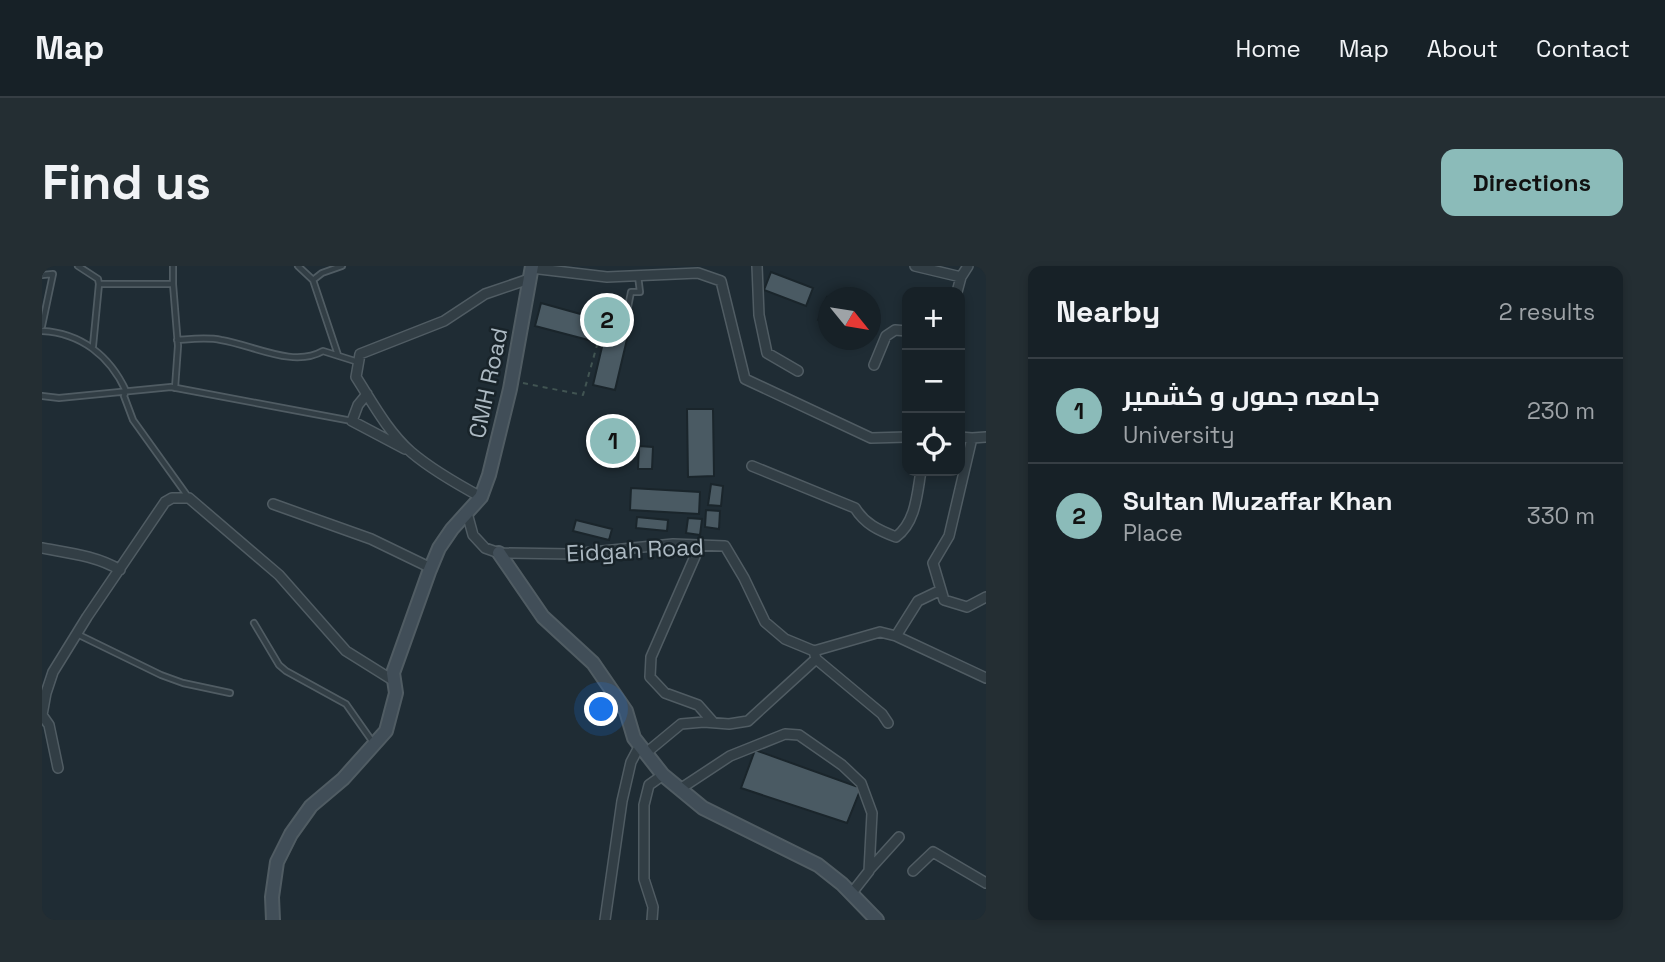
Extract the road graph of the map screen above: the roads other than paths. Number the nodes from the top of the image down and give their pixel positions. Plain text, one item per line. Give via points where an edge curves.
1 (78, 266) edge
2 (173, 266) edge
3 (298, 266) edge
4 (342, 266) edge
5 (757, 266) edge
6 (915, 266) edge
7 (968, 266) edge
8 (531, 271) edge
9 (42, 275) edge
10 (638, 276) junction
11 (961, 277) junction
12 (313, 279) junction
13 (99, 284) junction
14 (173, 284) junction
15 (958, 287) edge
16 (607, 319) road end
17 (42, 326) edge
18 (42, 331) edge
19 (902, 331) edge
20 (177, 340) junction
21 (93, 346) junction
22 (338, 356) junction
23 (358, 363) junction
24 (874, 365) dead end
25 (798, 371) dead end
26 (176, 388) junction
27 (126, 391) junction
28 (367, 394) junction
29 (42, 396) edge
30 (352, 421) junction
31 (902, 437) edge
32 (965, 437) edge
33 (986, 437) edge
34 (972, 438) junction
35 (410, 451) junction
36 (752, 466) dead end
37 (920, 476) edge
38 (190, 498) junction
39 (273, 504) dead end
40 (474, 505) junction
41 (700, 545) junction
42 (42, 548) edge
43 (499, 553) junction
44 (431, 568) junction
45 (120, 570) junction
46 (941, 590) junction
47 (986, 597) edge
48 (254, 623) dead end
49 (76, 634) junction
50 (896, 636) junction
51 (815, 655) junction
52 (986, 678) edge
53 (394, 681) junction
54 (230, 693) dead end
55 (42, 715) edge
56 (713, 722) junction
57 (888, 723) dead end
58 (375, 744) junction
59 (643, 749) junction
60 (58, 768) dead end
61 (663, 775) junction
62 (680, 789) junction
63 (899, 837) dead end
64 (869, 871) junction
65 (913, 871) dead end
66 (986, 883) edge
67 (851, 894) junction
68 (273, 920) edge
69 (605, 920) edge
70 (652, 920) edge
71 (877, 920) edge

1 - 13 lane via 98,278
2 - 14 lane
3 - 12 lane
4 - 12 lane
5 - 25 street via 758,315 767,353
6 - 11 street
7 - 11 street
8 - 10 street
8 - 23 street via 444,321 360,354
8 - 40 street, CMH Road via 494,455
9 - 17 lane via 53,274
10 - 16 lane via 640,292 631,292 627,313 609,311
10 - 31 street via 698,273 721,281 745,379 870,438
11 - 15 street
12 - 22 lane
13 - 14 lane
13 - 21 lane
14 - 20 lane
18 - 21 lane via 60,332
19 - 24 street via 886,336
20 - 22 lane via 220,339 290,357 323,351
20 - 26 lane
21 - 27 lane
22 - 23 lane
23 - 28 street via 356,377
26 - 27 lane
26 - 30 lane
27 - 29 lane
27 - 38 lane via 133,420
28 - 30 street
28 - 35 street
30 - 35 street
32 - 34 street
33 - 34 street
34 - 46 street via 949,536 933,563
35 - 40 street via 455,483
36 - 37 street via 855,508 870,525 896,537 905,531 916,505
38 - 45 street via 165,502
38 - 53 street via 279,575 346,651
39 - 44 street via 371,539
40 - 43 street via 473,535 485,548
40 - 44 street via 439,548
41 - 43 street, Eidgah Road via 572,554
41 - 51 street, Eidgah Road via 725,546 765,622
41 - 56 street via 651,657 650,677 665,693 698,705
42 - 45 street via 86,556
43 - 59 street via 543,617 593,663 626,711 634,738
44 - 53 street
45 - 49 street
46 - 47 street via 944,600 967,607
46 - 50 street via 918,601
48 - 58 lane via 286,671 350,707
49 - 54 lane via 161,675
49 - 55 street via 53,672
50 - 51 street via 880,632
50 - 52 street
51 - 56 street via 748,721
51 - 57 street
53 - 58 street via 396,693 386,732
55 - 60 street via 49,725
56 - 59 street via 681,724
58 - 68 street via 311,806 291,834 277,862
59 - 61 street
59 - 69 street via 631,762 622,801
61 - 62 street
61 - 70 street via 649,785 644,804 644,878
62 - 64 street via 730,755 785,734 799,735 861,783 872,813
62 - 67 street via 703,808 818,865
63 - 64 street
64 - 67 street
65 - 66 street via 933,852
67 - 71 street

